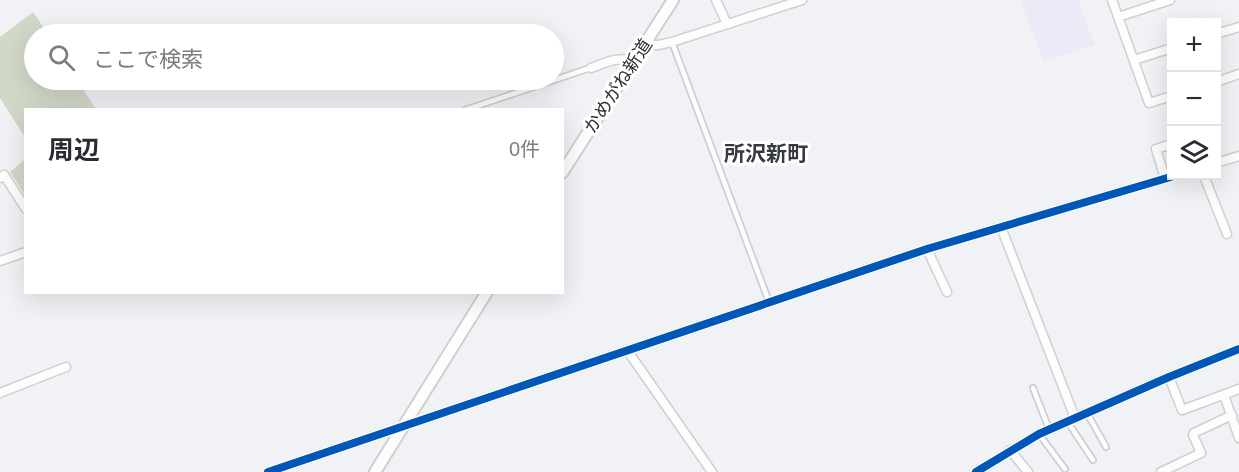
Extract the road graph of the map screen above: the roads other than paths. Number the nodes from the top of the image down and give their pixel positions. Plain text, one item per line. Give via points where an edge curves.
1 (673, 0) edge
2 (716, 0) edge
3 (802, 0) edge
4 (1112, 0) edge
5 (1170, 0) edge
6 (1118, 16) junction
7 (727, 24) junction
8 (1239, 27) edge
9 (1221, 32) edge
10 (672, 42) junction
11 (646, 43) junction
12 (1167, 50) edge
13 (1134, 60) junction
14 (634, 62) junction
15 (591, 68) joint
16 (1239, 74) edge
17 (564, 77) edge
18 (1221, 80) edge
19 (525, 90) edge
20 (1167, 98) edge
21 (471, 108) edge
22 (1167, 146) edge
23 (1239, 156) edge
24 (1221, 161) edge
25 (564, 169) edge
26 (1167, 171) edge
27 (1, 174) edge
28 (1167, 178) edge
29 (1206, 180) edge
30 (24, 206) edge
31 (1001, 227) junction
32 (1227, 234) dead end
33 (927, 249) junction
34 (24, 253) edge
35 (0, 261) edge
36 (947, 292) dead end
37 (486, 294) edge
38 (769, 302) junction
39 (1239, 349) edge
40 (627, 350) junction
41 (66, 367) dead end
42 (1169, 377) junction
43 (1033, 388) dead end
44 (1239, 389) edge
45 (0, 393) edge
46 (1224, 395) junction
47 (1087, 413) junction
48 (1232, 415) junction
49 (1071, 420) junction
50 (404, 425) junction
51 (1049, 429) junction
52 (1039, 434) junction
53 (1239, 438) edge
54 (1106, 447) dead end
55 (1010, 450) junction
56 (1093, 460) dead end
57 (1065, 469) dead end
58 (980, 471) edge
59 (268, 472) edge
60 (375, 472) edge
61 (712, 472) edge
62 (1028, 472) edge
63 (1161, 472) edge

1 - 11 street, かめがね新道
2 - 7 street
3 - 7 street
4 - 6 street
5 - 6 street
6 - 13 street
7 - 10 street
8 - 9 street
10 - 11 street via 657,46
10 - 38 lane
11 - 14 street, かめがね新道
12 - 13 street
13 - 20 street via 1149,103
14 - 15 street via 619,59
14 - 25 street, かめがね新道
15 - 17 lane
16 - 18 street
19 - 21 lane
22 - 26 street via 1156,149
23 - 24 street
27 - 30 street
28 - 31 street
29 - 32 street
31 - 33 street
31 - 49 street
33 - 36 street
33 - 38 street
34 - 35 street
37 - 50 street
38 - 40 street
39 - 42 street
40 - 50 street
40 - 61 street
41 - 45 street
42 - 46 street via 1182,410
42 - 47 street
43 - 51 lane
44 - 46 street
46 - 48 street
47 - 49 street
47 - 54 lane
48 - 53 street
48 - 63 street via 1194,433 1201,453
49 - 51 street
49 - 56 lane
50 - 59 street
50 - 60 street
51 - 52 street
52 - 55 street
52 - 57 lane
55 - 58 street
55 - 62 street

